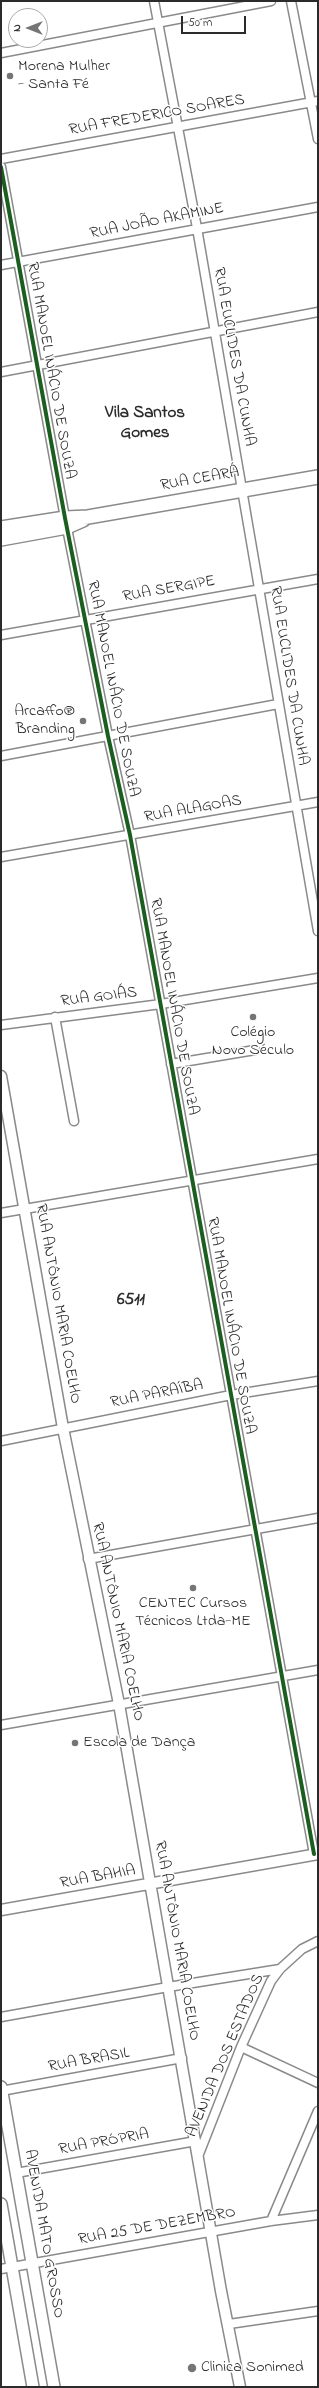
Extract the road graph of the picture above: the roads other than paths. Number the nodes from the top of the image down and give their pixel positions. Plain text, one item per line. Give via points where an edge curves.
1 (154, 1) edge
2 (271, 1) edge
3 (291, 1) edge
4 (158, 22) junction
5 (1, 53) edge
6 (314, 101) edge
7 (178, 126) junction
8 (318, 139) edge
9 (1, 158) edge
10 (1, 167) edge
11 (318, 207) edge
12 (197, 228) junction
13 (18, 262) junction
14 (1, 265) edge
15 (318, 312) edge
16 (214, 332) junction
17 (37, 366) junction
18 (1, 372) edge
19 (318, 478) edge
20 (242, 490) junction
21 (66, 522) junction
22 (1, 528) edge
23 (1, 539) edge
24 (318, 579) edge
25 (260, 588) junction
26 (85, 620) junction
27 (1, 636) edge
28 (278, 704) junction
29 (108, 736) junction
30 (1, 756) edge
31 (318, 802) edge
32 (296, 806) junction
33 (130, 835) junction
34 (1, 857) edge
35 (318, 931) edge
36 (318, 978) edge
37 (160, 1004) junction
38 (55, 1017) junction
39 (1, 1025) edge
40 (255, 1050) dead end
41 (171, 1064) junction
42 (1, 1076) edge
43 (5, 1113) edge
44 (74, 1121) dead end
45 (318, 1159) edge
46 (192, 1180) junction
47 (25, 1209) junction
48 (1, 1213) edge
49 (318, 1380) edge
50 (230, 1395) junction
51 (63, 1428) junction
52 (1, 1441) edge
53 (318, 1518) edge
54 (255, 1529) junction
55 (88, 1559) junction
56 (318, 1670) edge
57 (282, 1676) junction
58 (119, 1704) junction
59 (1, 1725) edge
60 (316, 1854) edge
61 (151, 1883) junction
62 (1, 1910) edge
63 (318, 1941) edge
64 (280, 1969) junction
65 (168, 1987) junction
66 (1, 2017) edge
67 (242, 2047) junction
68 (182, 2058) junction
69 (318, 2083) edge
70 (1, 2090) edge
71 (318, 2111) edge
72 (196, 2141) junction
73 (199, 2154) junction
74 (16, 2173) junction
75 (1, 2204) edge
76 (318, 2215) edge
77 (271, 2221) junction
78 (212, 2231) junction
79 (32, 2263) junction
80 (7, 2268) edge
81 (318, 2311) edge
82 (229, 2324) junction
83 (33, 2387) edge
84 (54, 2387) edge
85 (240, 2387) edge

1 - 4 street, RUA EUCLIDES DA CUNHA
2 - 4 street
3 - 6 street
4 - 5 street
4 - 7 street, RUA EUCLIDES DA CUNHA
6 - 7 street, RUA FREDERICO SOARES
6 - 8 street
7 - 9 street, RUA FREDERICO SOARES
7 - 12 street, RUA EUCLIDES DA CUNHA
10 - 13 street, RUA MANOEL INÁCIO DE SOUZA
11 - 12 street, RUA JOÃO AKAMINE
12 - 13 street, RUA JOÃO AKAMINE
12 - 16 street, RUA EUCLIDES DA CUNHA
13 - 14 street, RUA JOÃO AKAMINE
13 - 17 street, RUA MANOEL INÁCIO DE SOUZA
15 - 16 street
16 - 17 street
16 - 20 street, RUA EUCLIDES DA CUNHA
17 - 18 street
17 - 21 street, RUA MANOEL INÁCIO DE SOUZA
19 - 20 main road, RUA CEARÁ
20 - 21 main road, RUA CEARÁ
20 - 25 street, RUA EUCLIDES DA CUNHA
21 - 22 main road, RUA CEARÁ
21 - 23 main road, RUA CEARÁ
21 - 26 street, RUA MANOEL INÁCIO DE SOUZA
24 - 25 street, RUA SERGIPE
25 - 26 street, RUA SERGIPE
25 - 28 street, RUA EUCLIDES DA CUNHA
26 - 27 street, RUA SERGIPE
26 - 29 street, RUA MANOEL INÁCIO DE SOUZA
28 - 29 street
28 - 32 street, RUA EUCLIDES DA CUNHA
29 - 30 street
29 - 33 street, RUA MANOEL INÁCIO DE SOUZA
31 - 32 street, RUA ALAGOAS
32 - 33 street, RUA ALAGOAS
32 - 35 street, RUA EUCLIDES DA CUNHA
33 - 34 street, RUA ALAGOAS
33 - 37 street, RUA MANOEL INÁCIO DE SOUZA
36 - 37 street, RUA GOIÁS
37 - 38 street, RUA GOIÁS
37 - 41 street, RUA MANOEL INÁCIO DE SOUZA
38 - 39 street, RUA GOIÁS
38 - 44 street
40 - 41 street
41 - 46 street, RUA MANOEL INÁCIO DE SOUZA
42 - 43 street, RUA ANTÔNIO MARIA COELHO
43 - 47 street, RUA ANTÔNIO MARIA COELHO
45 - 46 street
46 - 47 street
46 - 50 street, RUA MANOEL INÁCIO DE SOUZA
47 - 48 street
47 - 51 street, RUA ANTÔNIO MARIA COELHO
49 - 50 street, RUA PARAÍBA
50 - 51 street, RUA PARAÍBA
50 - 54 street, RUA MANOEL INÁCIO DE SOUZA
51 - 52 street, RUA PARAÍBA
51 - 55 street, RUA ANTÔNIO MARIA COELHO
53 - 54 street
54 - 55 street
54 - 57 street, RUA MANOEL INÁCIO DE SOUZA
55 - 58 street, RUA ANTÔNIO MARIA COELHO
56 - 57 street
57 - 58 street
57 - 60 street, RUA MANOEL INÁCIO DE SOUZA
58 - 59 street
58 - 61 street, RUA ANTÔNIO MARIA COELHO
60 - 61 street, RUA BAHIA
61 - 62 street, RUA BAHIA
61 - 65 street, RUA ANTÔNIO MARIA COELHO
63 - 64 street, AVENIDA DOS ESTADOS via 302,1949
64 - 65 street
64 - 67 street, AVENIDA DOS ESTADOS via 271,1981
65 - 66 street
65 - 68 street, RUA ANTÔNIO MARIA COELHO
67 - 69 street
67 - 73 street, AVENIDA DOS ESTADOS
68 - 70 street, RUA BRASIL
68 - 72 street, RUA ANTÔNIO MARIA COELHO
70 - 74 main road, AVENIDA MATO GROSSO
71 - 77 street
72 - 73 street, RUA ANTÔNIO MARIA COELHO
72 - 74 street, RUA PRÓPRIA
73 - 78 street, RUA ANTÔNIO MARIA COELHO
74 - 79 main road, AVENIDA MATO GROSSO
75 - 80 main road
76 - 77 street, RUA 25 DE DEZEMBRO
77 - 78 street, RUA 25 DE DEZEMBRO
78 - 79 street, RUA 25 DE DEZEMBRO
78 - 82 street, RUA ANTÔNIO MARIA COELHO
79 - 80 street, RUA 25 DE DEZEMBRO
79 - 84 main road, AVENIDA MATO GROSSO
80 - 83 main road
81 - 82 street
82 - 85 street, RUA ANTÔNIO MARIA COELHO

